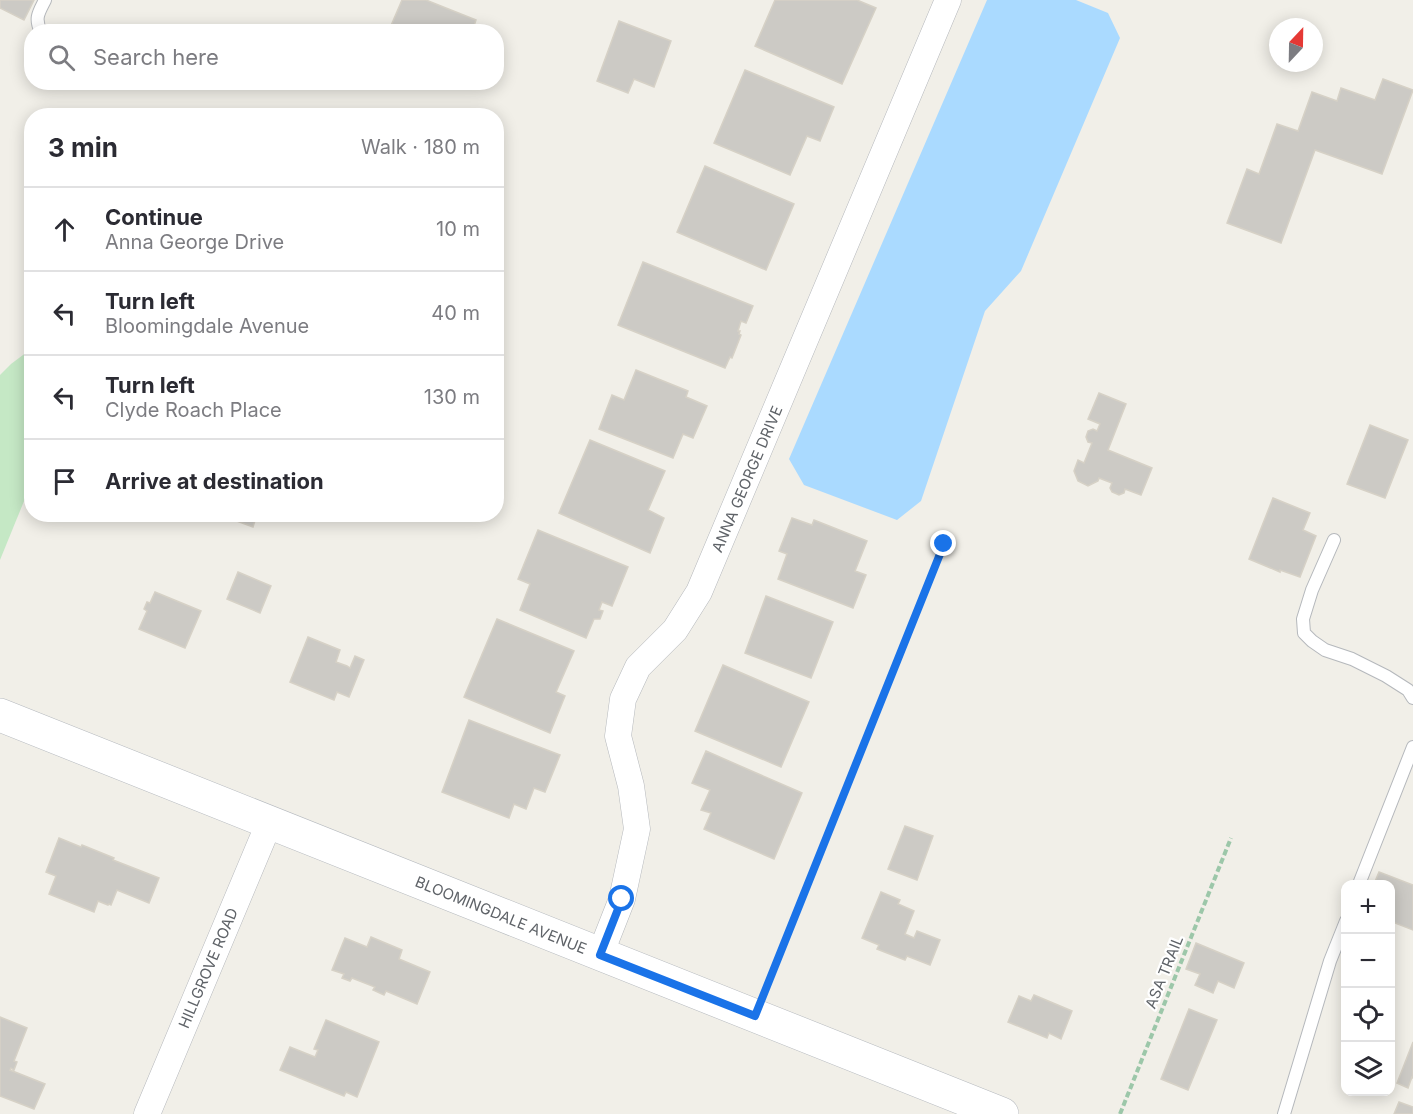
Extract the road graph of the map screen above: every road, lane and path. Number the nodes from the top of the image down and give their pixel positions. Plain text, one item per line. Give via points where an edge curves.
1 (45, 0) edge
2 (948, 0) edge
3 (38, 24) edge
4 (1334, 540) dead end
5 (944, 544) dead end
6 (1413, 698) edge
7 (0, 715) edge
8 (1413, 747) edge
9 (270, 821) junction
10 (1231, 838) dead end
11 (1361, 880) edge
12 (1341, 934) edge
13 (600, 955) junction
14 (755, 1016) junction
15 (147, 1114) edge
16 (1002, 1114) edge
17 (1120, 1114) edge
18 (1284, 1114) edge

1 - 3 lane
2 - 13 street, ANNA GEORGE DRIVE via 699,592 675,630 638,668 623,699 618,736 637,830 622,899
4 - 6 lane via 1312,590 1303,619 1304,633 1325,650 1386,676 1408,690
5 - 14 path
7 - 9 street, BLOOMINGDALE AVENUE
8 - 11 lane
9 - 13 street, BLOOMINGDALE AVENUE
9 - 15 street, HILLGROVE ROAD
10 - 17 path, ASA TRAIL
12 - 18 lane
13 - 14 street, BLOOMINGDALE AVENUE
14 - 16 street, BLOOMINGDALE AVENUE

